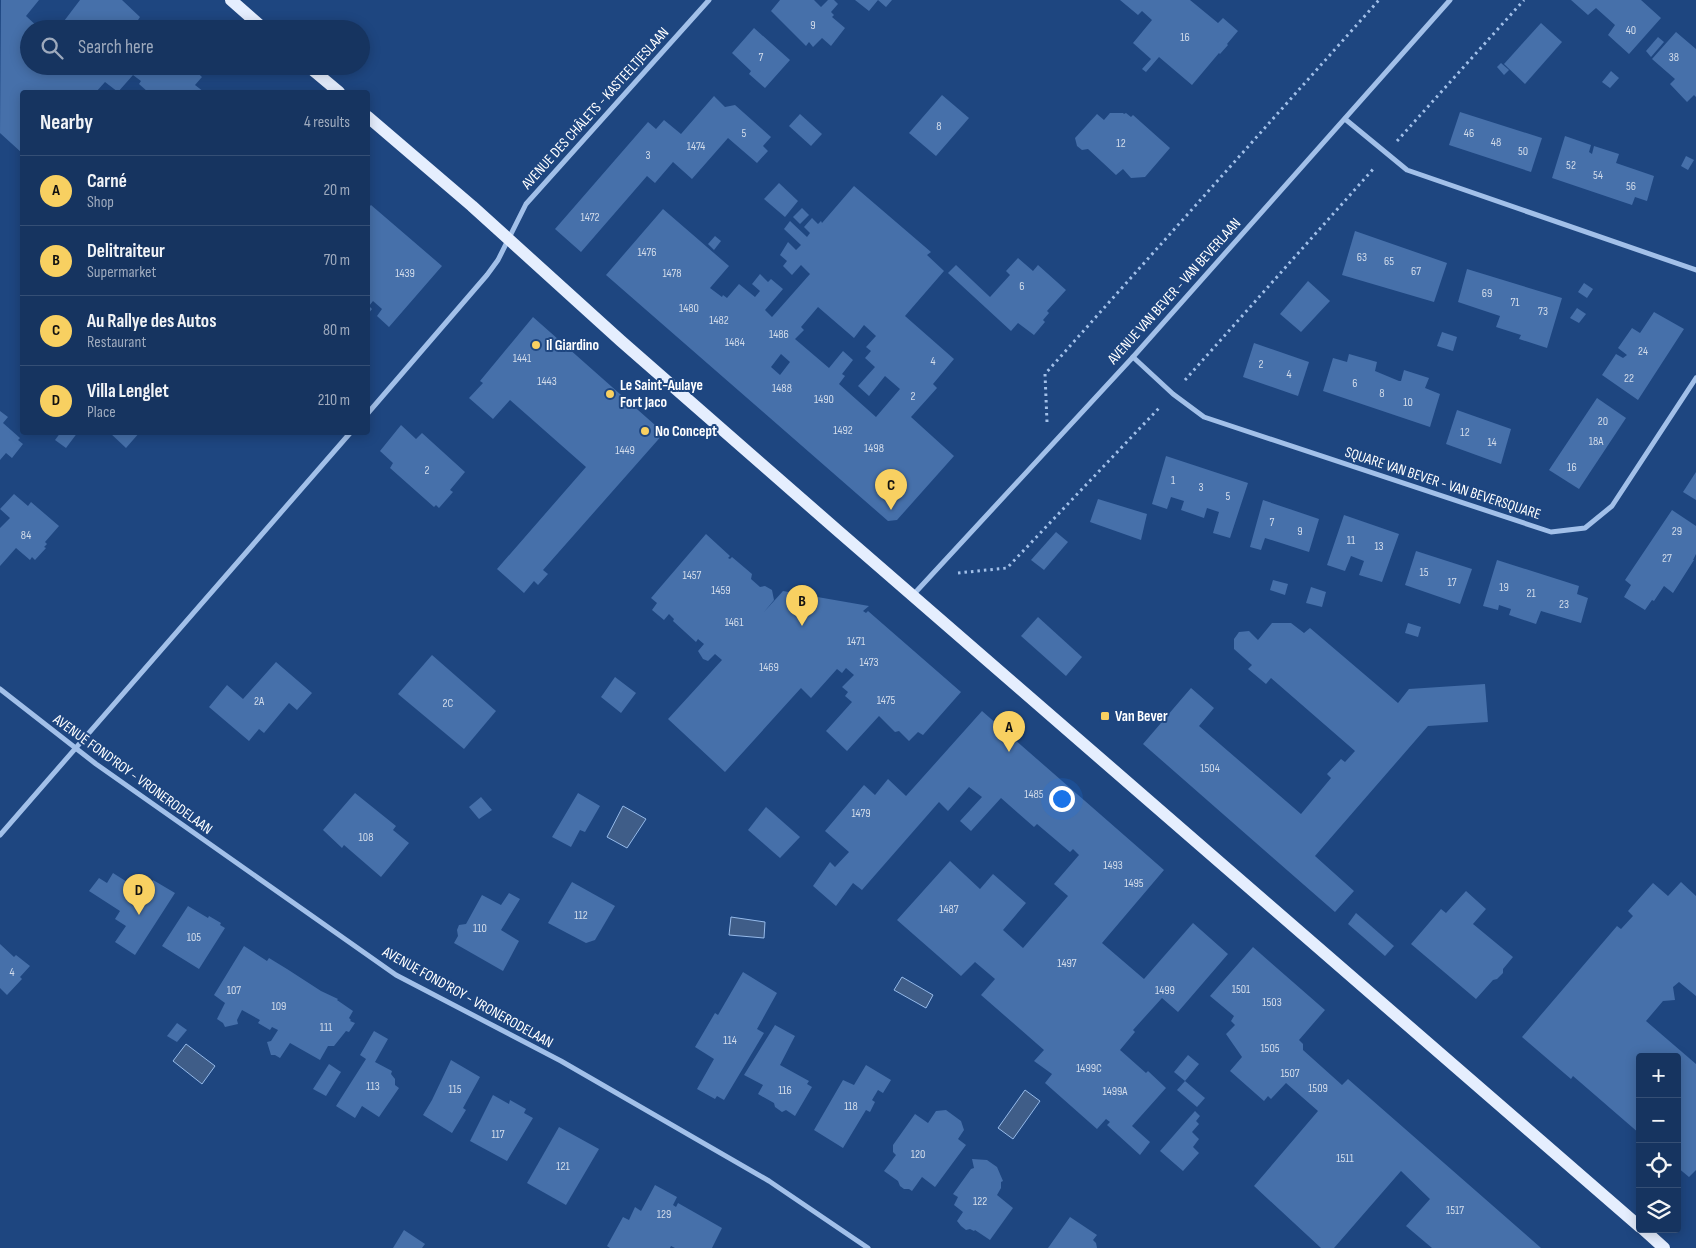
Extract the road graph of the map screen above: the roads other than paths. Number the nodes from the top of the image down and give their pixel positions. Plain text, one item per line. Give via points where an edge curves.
1 (231, 0) edge
2 (709, 0) edge
3 (1450, 0) edge
4 (254, 20) edge
5 (319, 75) edge
6 (337, 90) edge
7 (370, 119) edge
8 (1345, 119) junction
9 (509, 239) junction
10 (1696, 270) edge
11 (1132, 357) junction
12 (1696, 378) edge
13 (370, 411) edge
14 (347, 435) edge
15 (912, 595) junction
16 (0, 690) edge
17 (75, 748) junction
18 (0, 835) edge
19 (1636, 1223) edge
20 (1647, 1233) edge
21 (868, 1248) edge
22 (1664, 1248) edge

1 - 4 main road
2 - 9 street, AVENUE DES CHÂLETS - KASTEELTJESLAAN via 526,204
3 - 8 street, AVENUE VAN BEVER - VAN BEVERLAAN
5 - 6 main road
7 - 9 main road
8 - 10 street via 1407,170
8 - 11 street, AVENUE VAN BEVER - VAN BEVERLAAN
9 - 13 street, AVENUE DES CHÂLETS - KASTEELTJESLAAN via 487,275
9 - 15 main road
11 - 12 street, SQUARE VAN BEVER - VAN BEVERSQUARE via 1172,394 1204,417 1551,532 1585,528 1612,506
11 - 15 street, AVENUE VAN BEVER - VAN BEVERLAAN
14 - 17 street
15 - 19 main road
16 - 17 street, AVENUE FOND'ROY - VRONERODELAAN
17 - 18 street
17 - 21 street, AVENUE FOND'ROY - VRONERODELAAN via 396,975 561,1062 769,1181
20 - 22 main road

